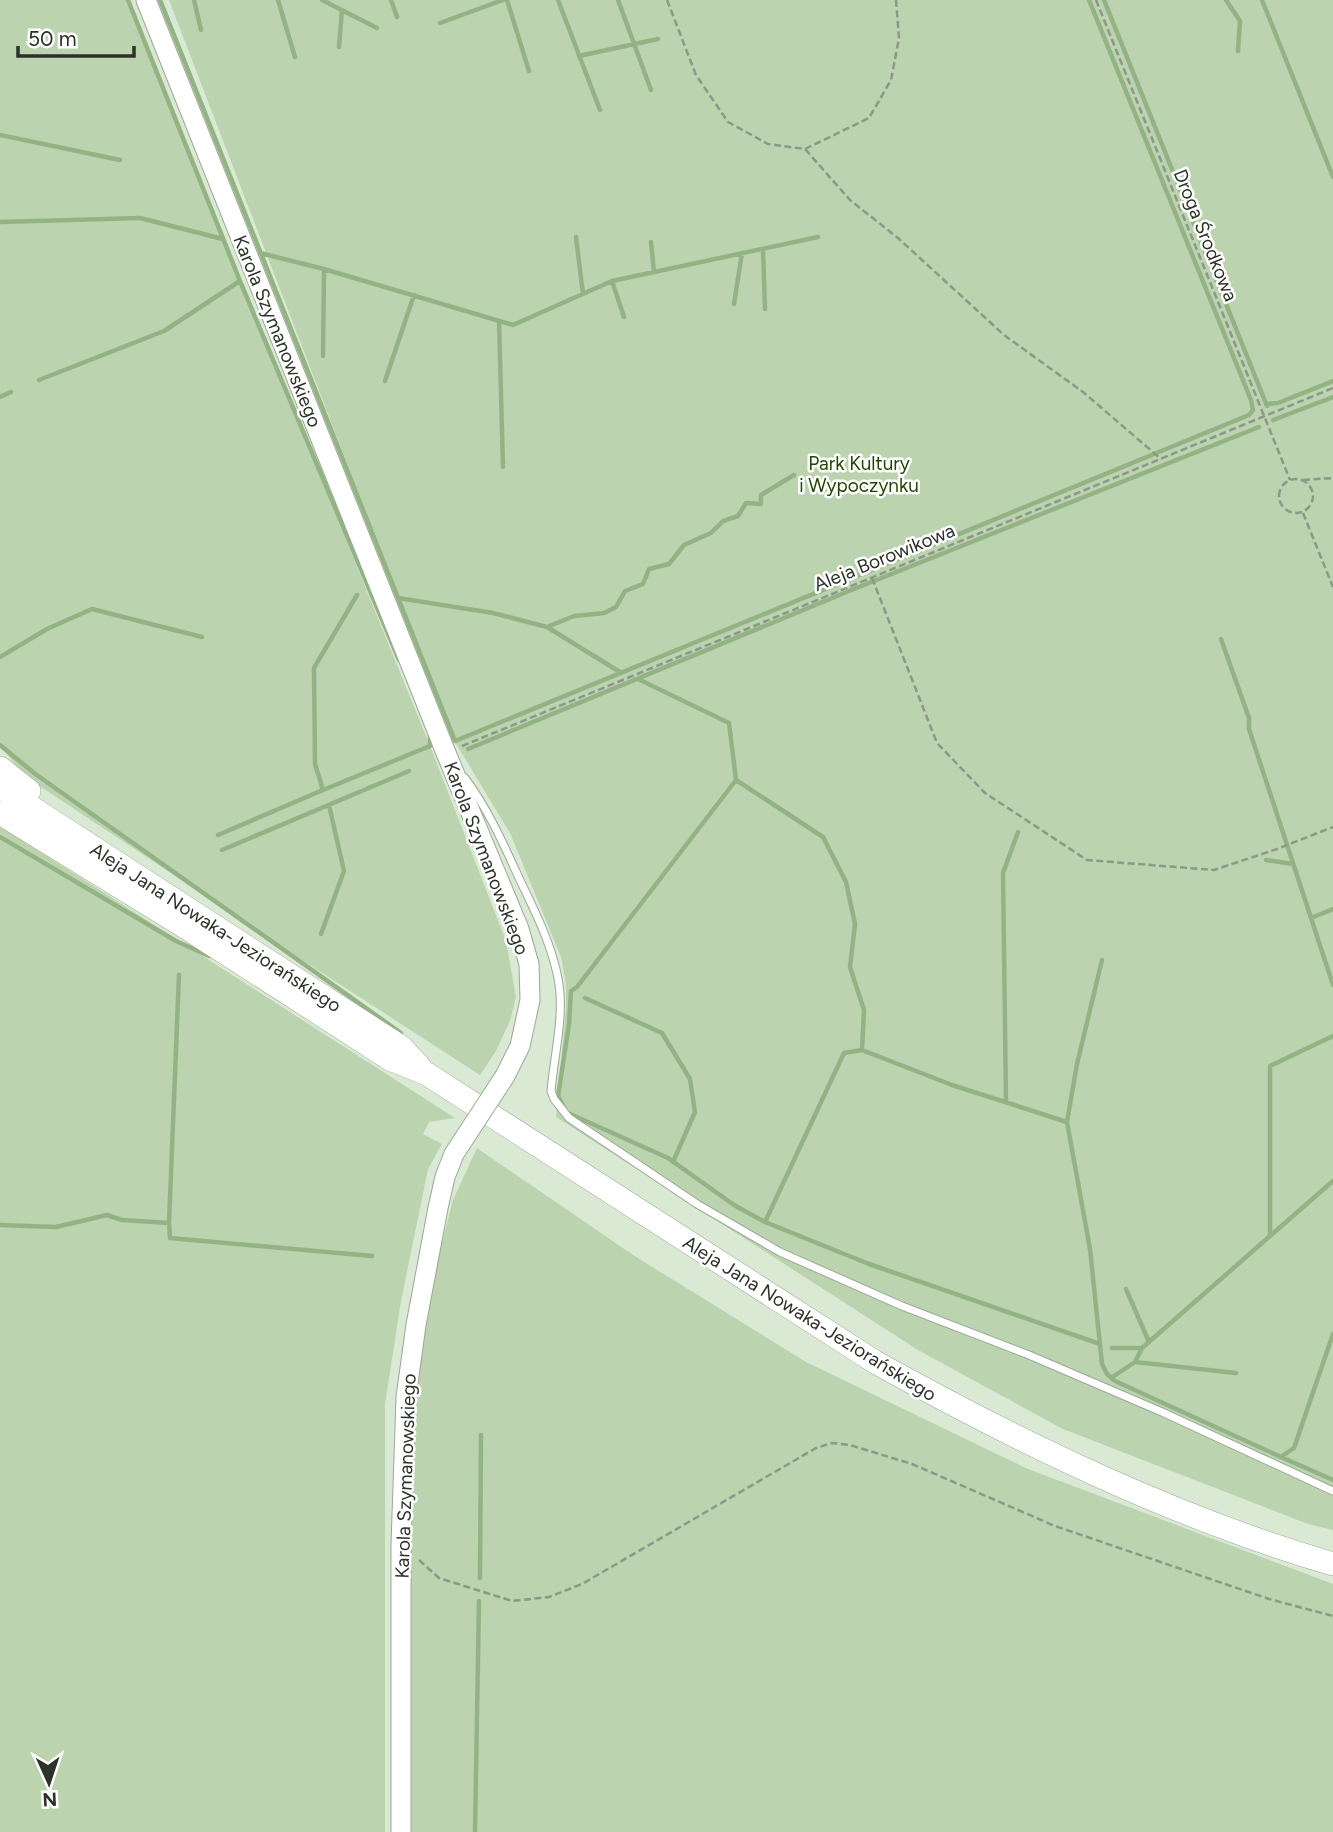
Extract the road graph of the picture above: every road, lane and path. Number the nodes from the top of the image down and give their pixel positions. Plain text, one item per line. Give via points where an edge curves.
1 (146, 0) edge
2 (667, 0) edge
3 (896, 0) edge
4 (1096, 0) edge
5 (805, 149) junction
6 (1333, 388) edge
7 (1264, 416) junction
8 (1161, 459) junction
9 (1333, 478) edge
10 (1290, 480) junction
11 (1303, 480) junction
12 (1303, 511) junction
13 (872, 578) junction
14 (1333, 587) edge
15 (446, 753) junction
16 (0, 768) edge
17 (0, 787) edge
18 (0, 813) edge
19 (1333, 827) edge
20 (109, 858) junction
21 (427, 1074) junction
22 (1333, 1491) edge
23 (401, 1545) junction
24 (1333, 1564) edge
25 (1333, 1616) edge
26 (401, 1832) edge

1 - 15 street, Karola Szymanowskiego
2 - 5 path via 696,75 728,122 768,144
3 - 5 path via 899,38 891,80 869,118
4 - 7 path, Droga Środkowa
5 - 8 path via 850,200 1004,335 1083,392
6 - 7 path, Aleja Borowikowa
7 - 8 path, Aleja Borowikowa
7 - 10 path, Droga Środkowa
8 - 13 path, Aleja Borowikowa
9 - 11 path
10 - 11 path
10 - 12 path via 1281,489 1281,502 1290,511
11 - 12 path via 1313,496
12 - 14 path
13 - 15 path, Aleja Borowikowa
13 - 19 path via 937,743 985,793 1087,860 1214,870
15 - 22 lane via 496,827 552,956 560,1014 551,1091 569,1118 780,1252 1138,1401
15 - 23 street, Karola Szymanowskiego, bridge via 519,929 529,964 530,1000 520,1046 454,1154 442,1190 410,1359
16 - 20 main road
17 - 20 main road, Aleja Jana Nowaka-Jeziorańskiego
18 - 21 main road, Aleja Jana Nowaka-Jeziorańskiego via 390,1059
20 - 21 main road, Aleja Jana Nowaka-Jeziorańskiego via 401,1047
21 - 24 main road, Aleja Jana Nowaka-Jeziorańskiego via 875,1362 948,1402 1110,1480 1216,1524
23 - 25 path via 439,1577 512,1601 549,1597 582,1584 816,1448 832,1443 912,1464 1055,1526 1269,1599
23 - 26 street, Karola Szymanowskiego

